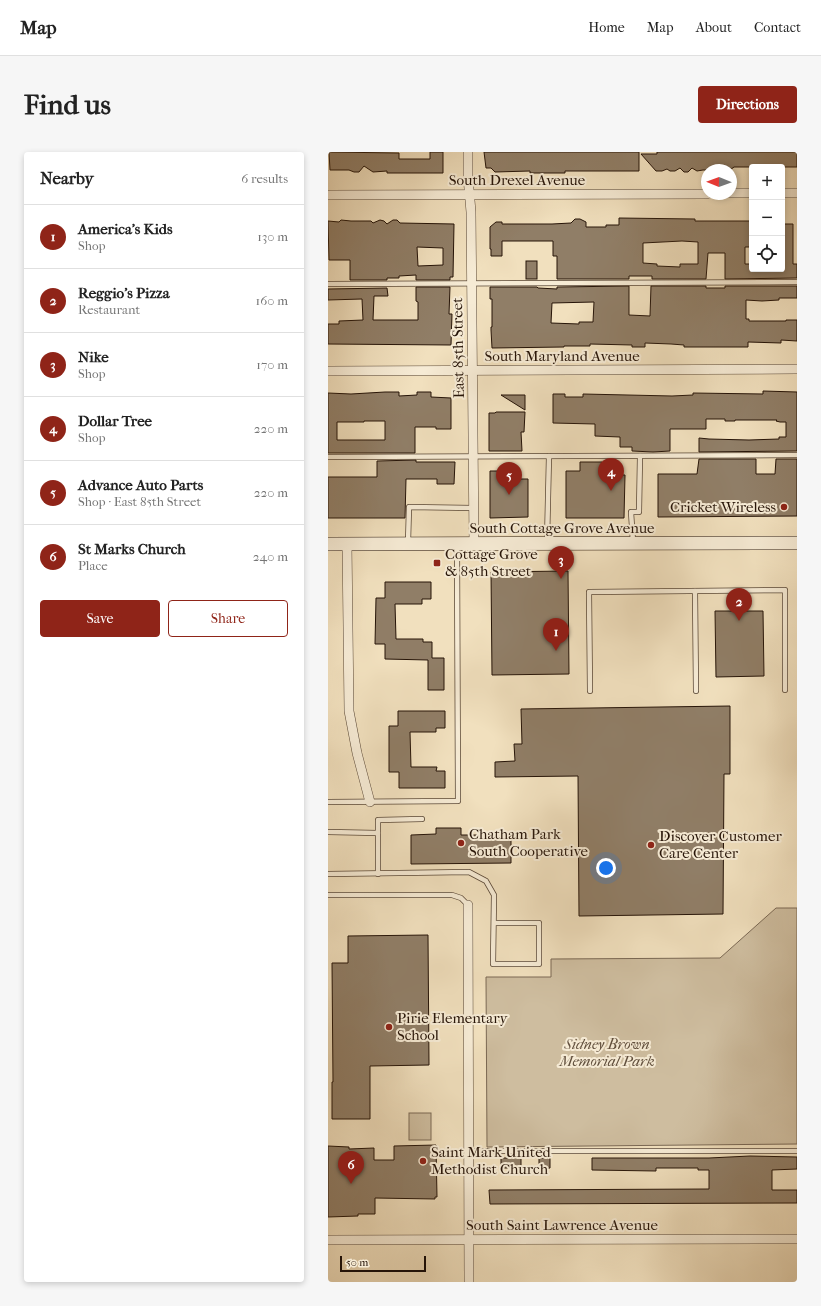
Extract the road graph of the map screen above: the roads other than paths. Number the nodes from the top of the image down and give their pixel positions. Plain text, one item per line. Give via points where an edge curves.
1 (468, 152) edge
2 (737, 193) edge
3 (749, 193) edge
4 (785, 193) edge
5 (797, 193) edge
6 (469, 194) junction
7 (701, 194) edge
8 (328, 195) edge
9 (797, 282) edge
10 (328, 284) edge
11 (472, 284) junction
12 (797, 369) edge
13 (472, 370) junction
14 (328, 371) edge
15 (797, 455) edge
16 (549, 456) junction
17 (640, 456) junction
18 (328, 457) edge
19 (473, 457) junction
20 (473, 508) junction
21 (797, 543) edge
22 (328, 544) edge
23 (347, 544) junction
24 (408, 544) junction
25 (457, 544) junction
26 (474, 544) junction
27 (547, 544) junction
28 (633, 544) junction
29 (695, 591) junction
30 (696, 690) dead end
31 (785, 690) dead end
32 (590, 691) dead end
33 (328, 802) edge
34 (370, 802) junction
35 (422, 819) dead end
36 (328, 832) edge
37 (378, 833) junction
38 (328, 874) edge
39 (378, 874) junction
40 (328, 895) edge
41 (468, 905) joint
42 (494, 923) junction
43 (469, 1151) junction
44 (797, 1151) edge
45 (797, 1239) edge
46 (328, 1240) edge
47 (469, 1240) junction
48 (469, 1282) edge

1 - 6 street, East 85th Street
2 - 3 street
4 - 5 street
6 - 7 street, South Drexel Avenue
6 - 8 street, South Drexel Avenue
6 - 11 street, East 85th Street
9 - 11 lane
10 - 11 lane
11 - 13 street, East 85th Street
12 - 13 street, South Maryland Avenue
13 - 14 street, South Maryland Avenue
13 - 19 street, East 85th Street
15 - 17 lane
16 - 17 lane
16 - 19 lane
16 - 27 lane
17 - 28 lane via 639,512 631,512
18 - 19 lane
19 - 20 street, East 85th Street
20 - 24 lane via 409,507
20 - 26 street, East 85th Street
21 - 28 main road, South Cottage Grove Avenue
22 - 23 main road, South Cottage Grove Avenue
23 - 24 main road, South Cottage Grove Avenue
23 - 34 street via 349,711
24 - 25 main road, South Cottage Grove Avenue
25 - 26 main road, South Cottage Grove Avenue
25 - 34 lane via 458,801
26 - 27 main road, South Cottage Grove Avenue
27 - 28 main road, South Cottage Grove Avenue
29 - 30 lane
29 - 31 lane via 785,590
29 - 32 lane via 590,592
33 - 34 lane
35 - 37 lane via 378,820
36 - 37 lane
37 - 39 lane
38 - 39 lane
39 - 42 lane via 469,872 486,881 494,895
40 - 41 lane via 452,895 461,898
41 - 43 street
42 - 42 lane via 539,923 539,964 493,964
43 - 44 lane
43 - 47 street
45 - 47 street, South Saint Lawrence Avenue
46 - 47 street, South Saint Lawrence Avenue
47 - 48 street

